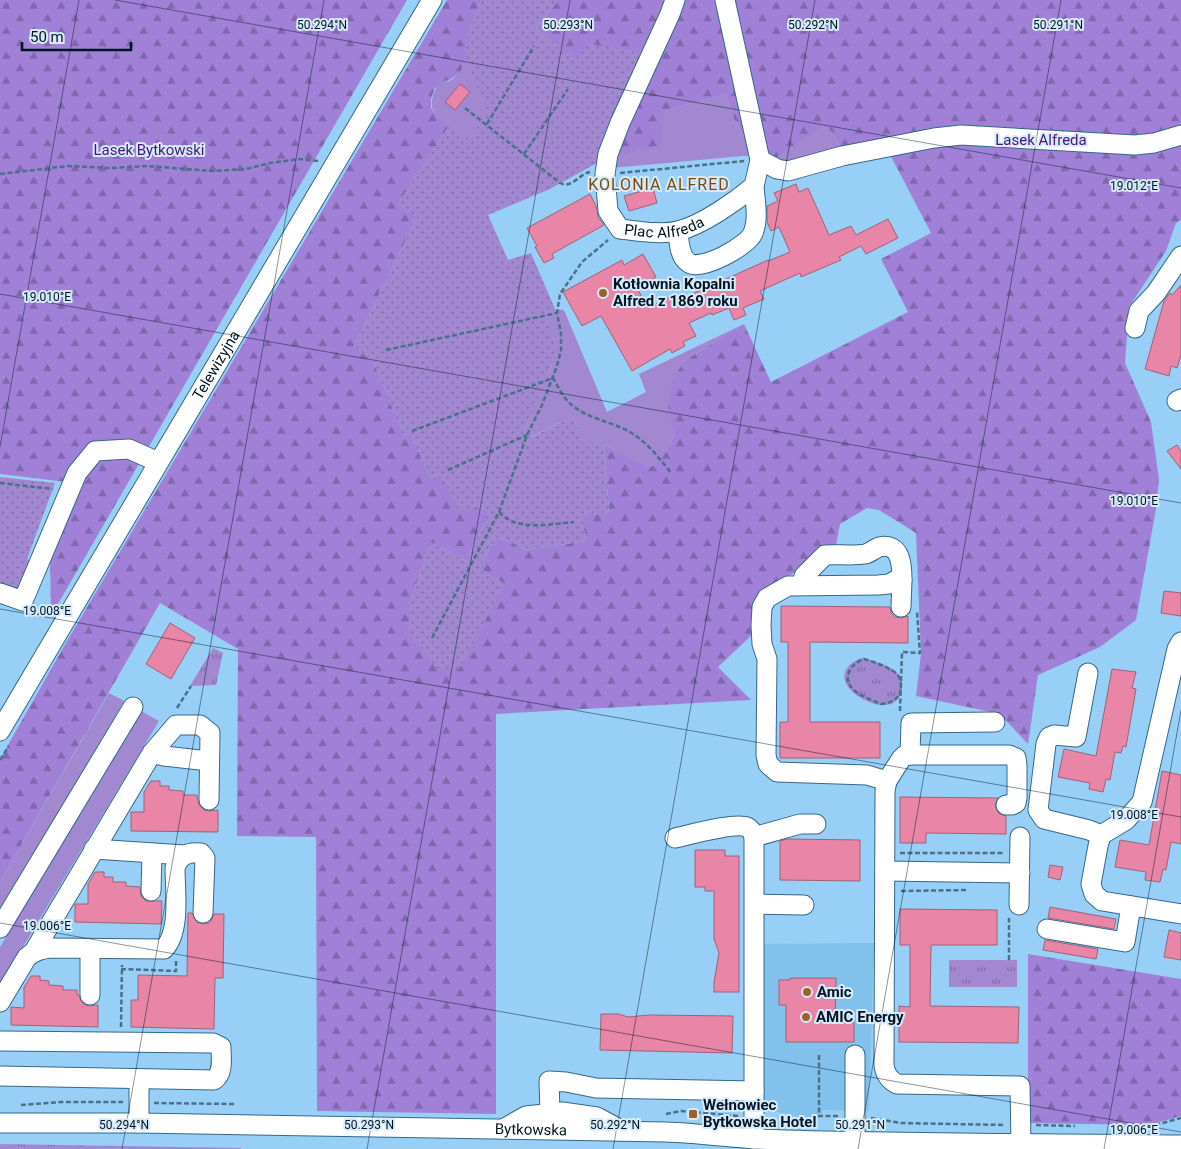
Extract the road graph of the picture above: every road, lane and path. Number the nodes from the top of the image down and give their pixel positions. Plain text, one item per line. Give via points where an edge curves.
1 (432, 0) edge
2 (675, 0) edge
3 (725, 0) edge
4 (534, 46) dead end
5 (568, 89) dead end
6 (466, 108) dead end
7 (487, 124) junction
8 (1181, 135) edge
9 (524, 154) junction
10 (760, 160) junction
11 (320, 162) dead end
12 (0, 174) edge
13 (605, 174) junction
14 (754, 186) junction
15 (620, 229) junction
16 (678, 231) junction
17 (1181, 256) edge
18 (557, 313) junction
19 (1135, 328) dead end
20 (386, 350) dead end
21 (553, 378) junction
22 (412, 431) dead end
23 (527, 435) junction
24 (158, 462) junction
25 (448, 470) dead end
26 (671, 473) dead end
27 (0, 483) edge
28 (53, 489) dead end
29 (499, 512) junction
30 (574, 522) dead end
31 (902, 580) junction
32 (802, 586) junction
33 (0, 593) edge
34 (909, 607) joint
35 (432, 638) dead end
36 (1181, 642) edge
37 (1088, 673) dead end
38 (191, 686) dead end
39 (901, 688) junction
40 (133, 707) dead end
41 (900, 716) dead end
42 (995, 722) dead end
43 (178, 726) junction
44 (0, 731) edge
45 (152, 753) junction
46 (910, 755) junction
47 (209, 761) junction
48 (878, 771) junction
49 (209, 800) dead end
50 (1006, 805) dead end
51 (816, 824) dead end
52 (1101, 835) junction
53 (754, 837) junction
54 (1020, 837) dead end
55 (675, 838) dead end
56 (94, 849) junction
57 (152, 853) junction
58 (892, 853) dead end
59 (1010, 853) dead end
60 (184, 855) junction
61 (885, 871) junction
62 (1020, 873) junction
63 (884, 890) junction
64 (970, 890) dead end
65 (151, 892) dead end
66 (755, 904) junction
67 (804, 905) dead end
68 (1131, 906) junction
69 (1014, 908) joint
70 (203, 913) dead end
71 (1181, 914) edge
72 (0, 928) edge
73 (1047, 929) dead end
74 (90, 948) junction
75 (122, 949) junction
76 (33, 952) junction
77 (1009, 960) dead end
78 (90, 995) dead end
79 (0, 1002) edge
80 (0, 1042) edge
81 (121, 1042) junction
82 (819, 1054) dead end
83 (855, 1055) dead end
84 (0, 1076) edge
85 (139, 1079) junction
86 (754, 1091) junction
87 (139, 1102) junction
88 (234, 1104) dead end
89 (19, 1105) dead end
90 (550, 1112) junction
91 (661, 1115) dead end
92 (753, 1116) junction
93 (854, 1116) junction
94 (1181, 1118) edge
95 (0, 1122) edge
96 (139, 1123) junction
97 (1020, 1125) junction
98 (1083, 1126) dead end
99 (502, 1129) junction
100 (625, 1132) junction
101 (754, 1139) junction
102 (1144, 1140) edge
103 (855, 1145) edge
104 (891, 1145) edge
105 (1181, 1145) edge
106 (1014, 1146) edge

1 - 24 street, Telewizyjna
2 - 13 street, Plac Alfreda via 620,123 608,154
3 - 10 street
4 - 7 path
5 - 9 path
6 - 7 path
7 - 9 path
8 - 10 street via 1134,145 961,135 842,156 788,171
9 - 13 path via 564,185 570,185 588,172
10 - 13 path
10 - 14 street
11 - 12 path via 299,159 246,169 213,171 147,166 68,166
13 - 15 street, Plac Alfreda via 608,211
14 - 16 street, Plac Alfreda via 714,214
14 - 16 street via 756,216 753,235 746,243 705,264 696,265 682,255
15 - 16 street, Plac Alfreda via 654,233
15 - 18 path via 595,249 571,275 560,294
17 - 19 street via 1139,311
18 - 20 path
18 - 21 path via 561,350
21 - 22 path
21 - 23 path
21 - 26 path via 571,406 636,436
23 - 25 path
23 - 29 path
24 - 33 street via 129,449 96,451 77,473 23,600
24 - 44 street, Telewizyjna
27 - 28 path
29 - 30 path via 517,524
29 - 35 path
31 - 32 street via 878,585
31 - 32 street via 900,556 886,547 865,554 825,554 804,576
31 - 34 street
32 - 48 street via 788,586 767,598 762,607 760,625 767,659 768,764 777,772
34 - 39 path via 920,653 902,652
36 - 52 street via 1142,802 1126,820
37 - 52 street via 1076,737 1054,735 1046,744 1038,810 1044,819
38 - 43 path via 177,707
39 - 39 path via 896,700 882,704 856,692 848,675 850,669 864,659 897,674
39 - 41 path
40 - 72 street
42 - 46 street via 911,723
43 - 45 street
43 - 47 street via 200,726 210,733
45 - 47 street
45 - 56 street
46 - 48 street
46 - 50 street via 1009,755 1016,758 1016,803
47 - 49 street
48 - 61 street via 885,791
51 - 53 street via 800,824
52 - 68 street via 1091,884 1094,894 1102,901
53 - 55 street via 752,831 741,826
53 - 66 street
54 - 62 street
56 - 57 street
56 - 76 street
57 - 60 street
57 - 65 street
58 - 59 path
60 - 70 street via 200,854 204,858
60 - 75 street via 175,868 175,927 169,944 158,950
61 - 62 street
61 - 63 street
62 - 69 street
63 - 64 path
63 - 97 street via 884,1064 888,1077 897,1084 1020,1086
66 - 67 street
66 - 86 street
68 - 71 street
68 - 73 street via 1125,942
69 - 77 path
74 - 75 street
74 - 76 street via 50,948
74 - 78 street
75 - 81 path
76 - 79 street
80 - 81 street
81 - 85 street via 213,1043 221,1047 221,1072 214,1080
82 - 93 path via 819,1116
83 - 93 street
84 - 85 street
85 - 87 street
86 - 90 street via 596,1088 549,1081
86 - 92 street
87 - 88 path
87 - 89 path
87 - 96 street
90 - 99 street via 526,1116
90 - 100 street via 593,1115
91 - 92 path via 681,1111
92 - 101 street
93 - 97 path via 901,1123
93 - 103 street
94 - 102 path
95 - 96 street, Bytkowska
96 - 99 street, Bytkowska
97 - 98 path
97 - 106 street
99 - 100 street, Bytkowska
100 - 101 street, Bytkowska via 700,1133
101 - 103 street, Bytkowska
102 - 105 street, Bytkowska
102 - 106 street, Bytkowska
103 - 104 street, Bytkowska
104 - 106 street, Bytkowska

